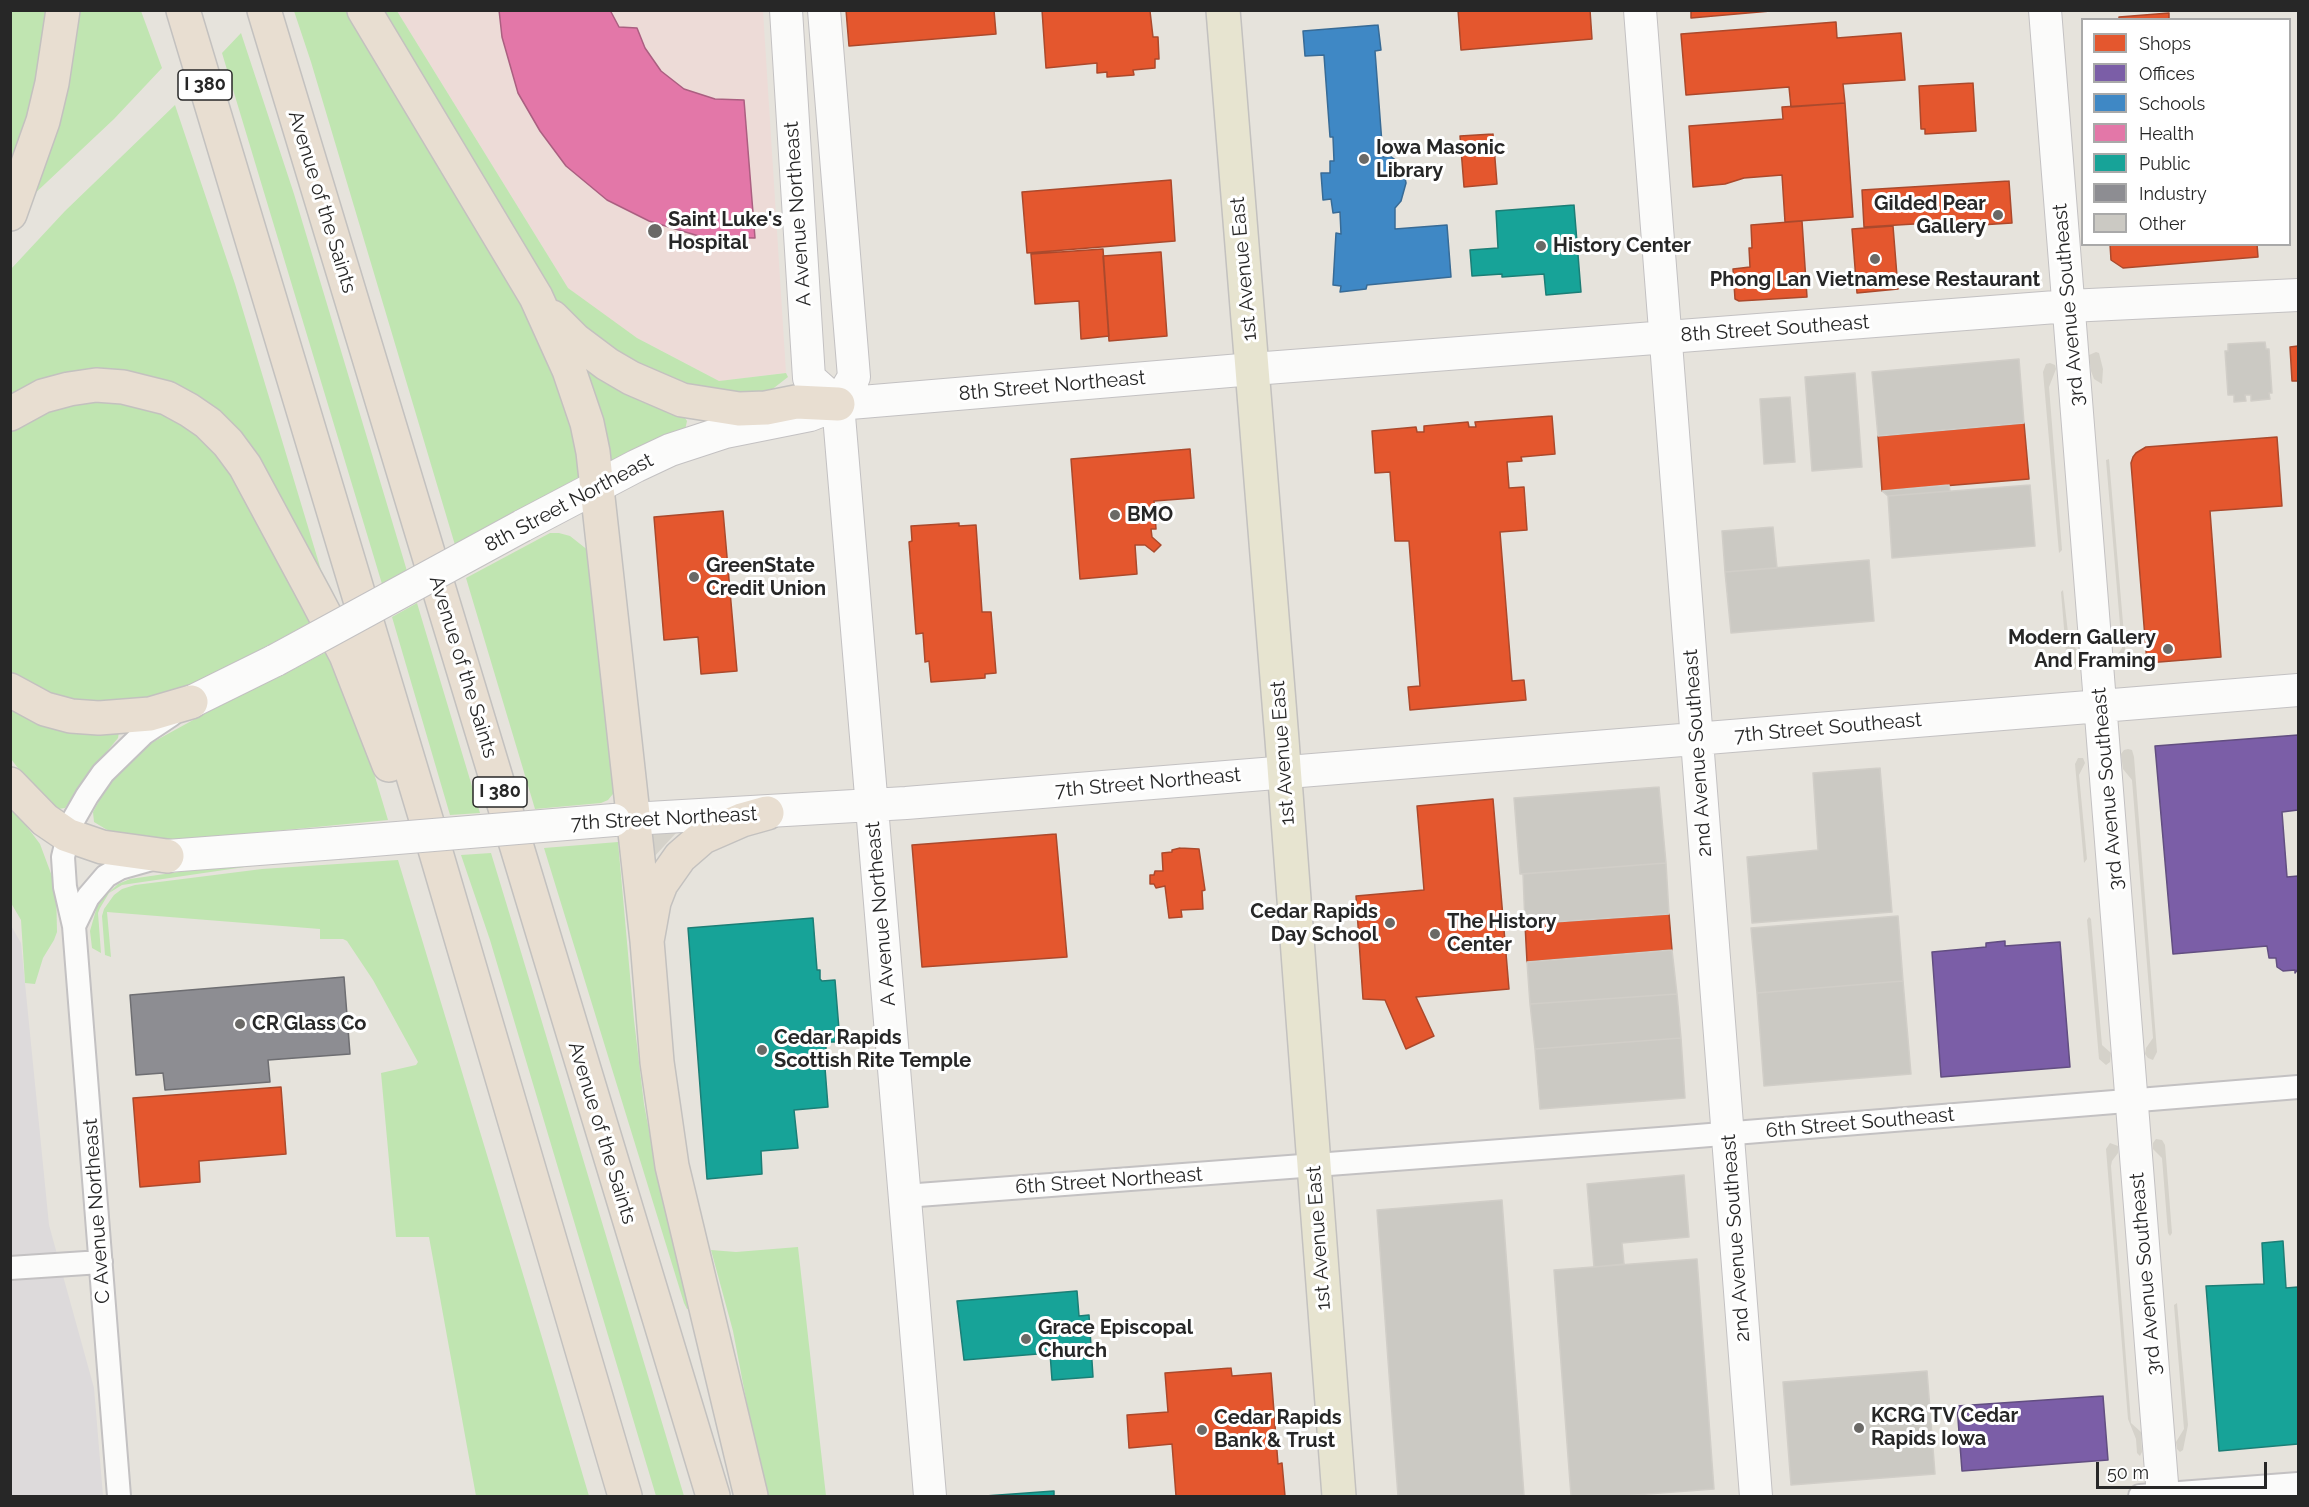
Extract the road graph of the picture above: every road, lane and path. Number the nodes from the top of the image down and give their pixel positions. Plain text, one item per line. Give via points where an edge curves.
1 (63, 10) edge
2 (183, 10) edge
3 (264, 10) edge
4 (786, 10) edge
5 (824, 10) edge
6 (1223, 10) edge
7 (1640, 10) edge
8 (2045, 10) edge
9 (365, 12) edge
10 (10, 214) edge
11 (2298, 295) edge
12 (536, 297) junction
13 (2069, 306) junction
14 (1665, 337) junction
15 (1253, 369) junction
16 (838, 404) junction
17 (10, 414) edge
18 (596, 487) junction
19 (10, 690) edge
20 (2298, 690) edge
21 (191, 702) junction
22 (2101, 706) junction
23 (1697, 739) junction
24 (1285, 772) junction
25 (10, 784) edge
26 (872, 806) junction
27 (766, 813) junction
28 (624, 820) junction
29 (67, 835) junction
30 (167, 856) junction
31 (74, 926) junction
32 (647, 941) junction
33 (471, 973) junction
34 (2298, 1087) edge
35 (2132, 1101) junction
36 (1727, 1134) junction
37 (1314, 1166) junction
38 (905, 1196) junction
39 (101, 1262) junction
40 (10, 1268) edge
41 (2298, 1484) edge
42 (2155, 1496) edge
43 (119, 1497) edge
44 (625, 1497) edge
45 (713, 1497) edge
46 (751, 1497) edge
47 (930, 1497) edge
48 (1339, 1497) edge
49 (1756, 1497) edge

1 - 10 highway via 43,121
2 - 33 highway, I 380
3 - 45 highway, Avenue of the Saints / I 380
4 - 16 main road, A Avenue Northeast via 809,378
5 - 16 main road via 854,377
6 - 15 main road, 1st Avenue East
7 - 14 main road, 2nd Avenue Southeast
8 - 13 main road, 3rd Avenue Southeast
9 - 12 highway
11 - 13 main road, 8th Street Southeast
12 - 16 highway via 592,354 631,378 682,400 739,409 796,402
12 - 18 highway via 587,423
13 - 14 main road, 8th Street Southeast
13 - 22 main road, 3rd Avenue Southeast
14 - 15 main road, 8th Street Southeast
14 - 23 main road, 2nd Avenue Southeast
15 - 16 main road, 8th Street Northeast
15 - 24 main road, 1st Avenue East
16 - 18 main road, 8th Street Northeast via 810,415 749,426 670,450
16 - 26 main road, A Avenue Northeast
17 - 33 highway via 43,396 69,389 123,387 167,398 208,423 228,443 250,475 346,655
18 - 21 main road, 8th Street Northeast, bridge
18 - 28 highway
19 - 21 highway via 45,709 99,718 150,714
20 - 22 main road, 7th Street Southeast
21 - 29 street, 8th Street Northeast via 120,754 87,796
22 - 23 main road, 7th Street Southeast
22 - 35 main road, 3rd Avenue Southeast
23 - 24 main road, 7th Street Southeast
23 - 36 main road, 2nd Avenue Southeast
24 - 26 main road, 7th Street Northeast
24 - 37 main road, 1st Avenue East
25 - 29 highway via 45,820
26 - 27 main road, 7th Street Northeast
26 - 38 main road, A Avenue Northeast
27 - 28 main road, 7th Street Northeast
27 - 32 highway via 703,837 680,857 661,884
28 - 30 main road, 7th Street Northeast, bridge
28 - 32 highway
29 - 30 highway via 102,847
29 - 31 street, 8th Street Northeast via 63,871
30 - 31 street, 7th Street Northeast via 139,862 106,876 88,897
31 - 39 street, C Avenue Northeast
32 - 46 highway via 657,1062 672,1166
33 - 44 highway, I 380
34 - 35 street, 6th Street Southeast
35 - 36 street, 6th Street Southeast
35 - 42 main road, 3rd Avenue Southeast
36 - 37 street, 6th Street Southeast
36 - 49 main road, 2nd Avenue Southeast
37 - 38 street, 6th Street Northeast
37 - 48 main road, 1st Avenue East
38 - 47 main road, A Avenue Northeast
39 - 40 street
39 - 43 street, C Avenue Northeast
41 - 42 street

